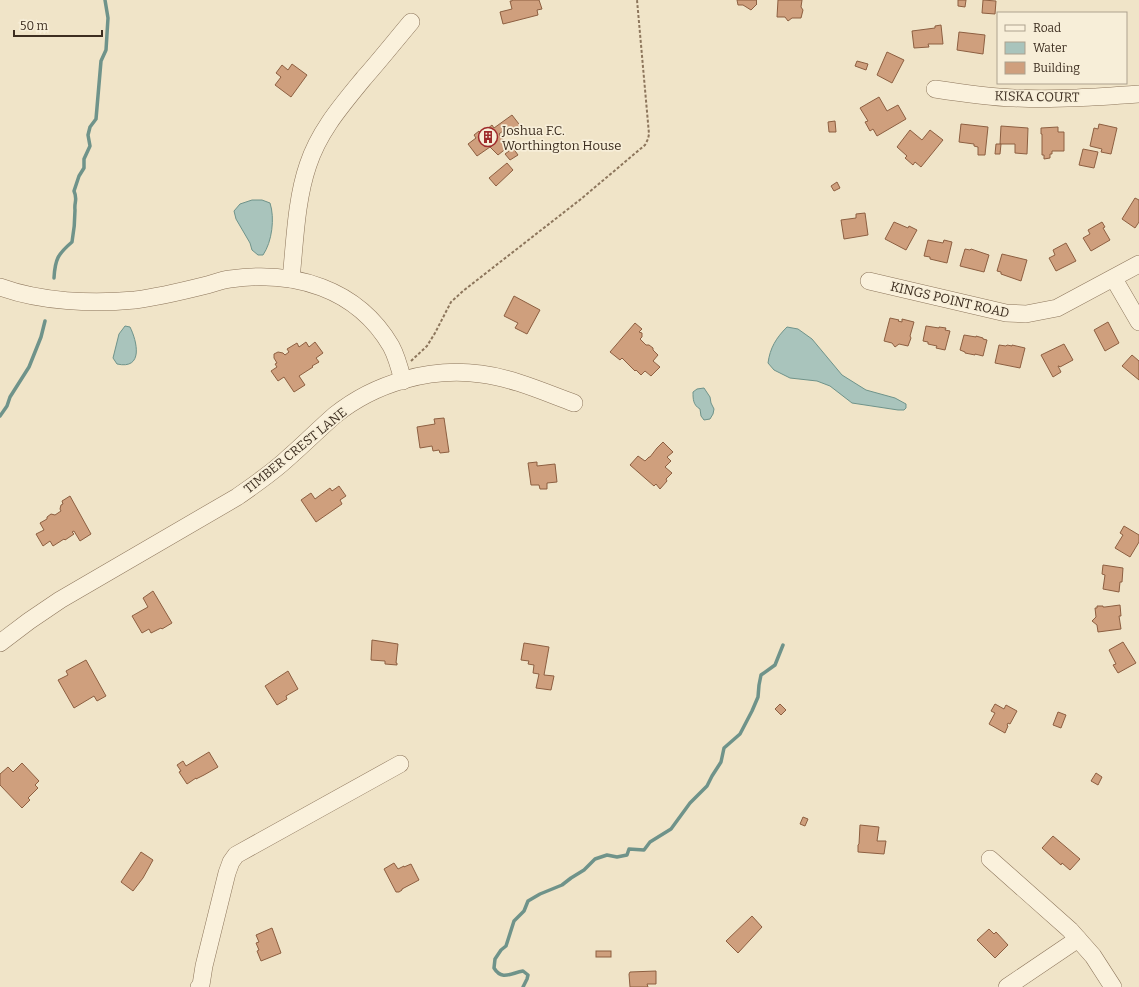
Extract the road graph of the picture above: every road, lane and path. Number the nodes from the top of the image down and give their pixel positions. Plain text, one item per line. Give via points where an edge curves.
1 (637, 0) edge
2 (411, 22) dead end
3 (935, 89) dead end
4 (1139, 94) edge
5 (1139, 264) edge
6 (1114, 278) junction
7 (291, 279) junction
8 (869, 281) dead end
9 (0, 287) edge
10 (1139, 322) edge
11 (401, 376) junction
12 (574, 403) dead end
13 (0, 643) edge
14 (400, 764) dead end
15 (990, 859) dead end
16 (1078, 939) junction
17 (200, 986) edge
18 (1007, 987) edge
19 (1113, 987) edge

1 - 11 path via 649,134 645,145 450,302 427,346
2 - 7 street via 339,108 313,152 299,199
3 - 4 street, KISKA COURT via 1014,98
5 - 6 street, KINGS POINT ROAD
6 - 8 street, KINGS POINT ROAD via 1057,308 1026,314 1006,313
6 - 10 street
7 - 9 street via 263,276 229,279 165,295 99,302 33,296
7 - 11 street via 331,291 362,312 380,330 391,347
11 - 12 street, TIMBER CREST LANE via 448,372 481,374 510,380
11 - 13 street, TIMBER CREST LANE via 335,415 286,460 237,497 60,600
14 - 17 street via 236,855 223,887
15 - 16 street
16 - 18 street
16 - 19 street via 1093,956

